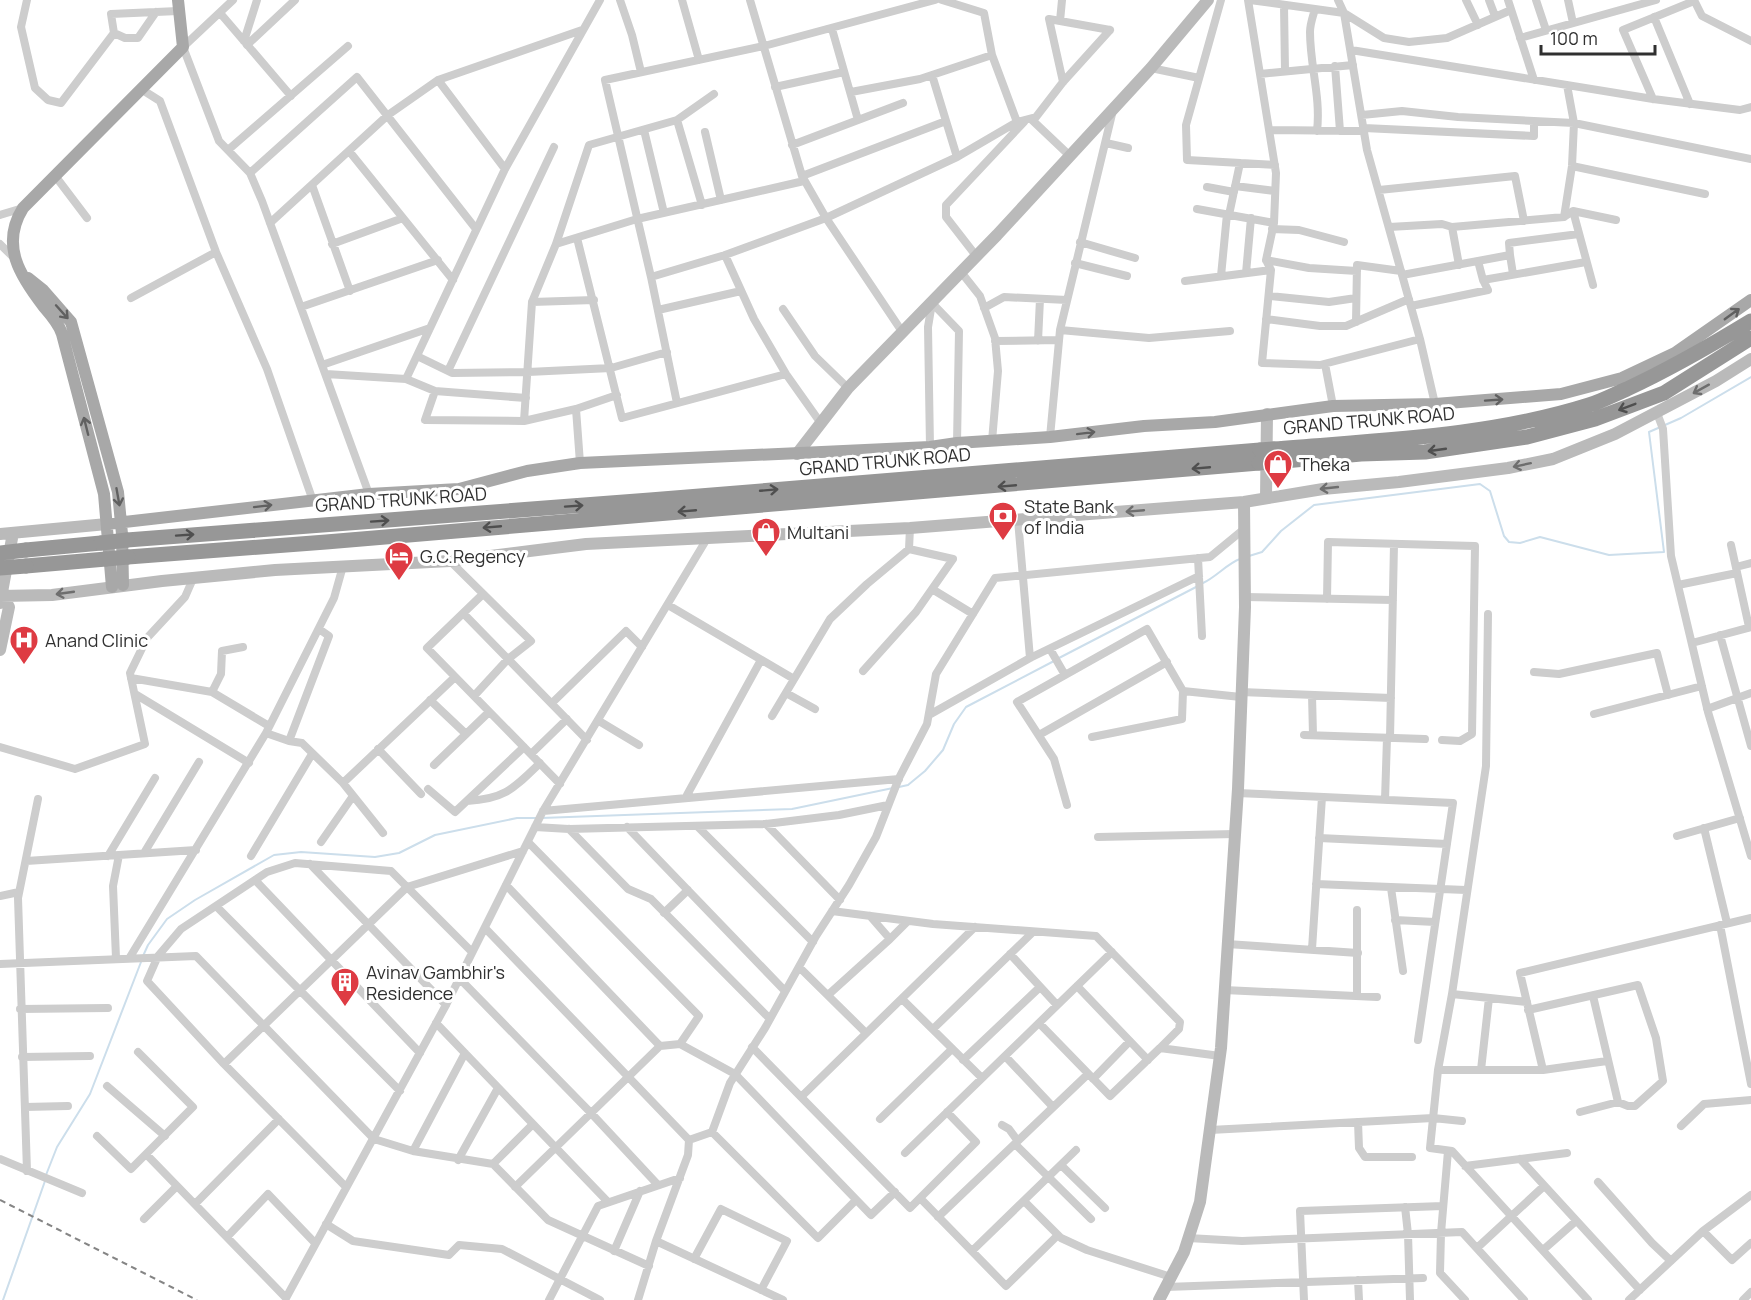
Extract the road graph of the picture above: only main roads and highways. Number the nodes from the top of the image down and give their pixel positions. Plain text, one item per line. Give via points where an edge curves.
1 (178, 5) edge
2 (21, 271) junction
3 (1751, 300) edge
4 (1751, 321) edge
5 (1751, 339) edge
6 (1266, 456) junction
7 (122, 523) junction
8 (108, 524) junction
9 (0, 553) edge
10 (26, 558) junction
11 (0, 568) edge

1 - 2 main road via 183,47 16,219 12,256
2 -> 7 main road via 71,322 118,492
8 -> 2 main road via 104,494 60,327
7 -> 3 main road via 369,494 459,489 527,471 580,463 930,447 1215,422 1333,406 1435,404 1561,394 1622,378 1675,353
4 - 6 highway, GRAND TRUNK ROAD via 1694,356 1591,404 1536,419
5 -> 6 highway, GRAND TRUNK ROAD via 1664,393 1595,419 1527,437 1425,452
6 -> 10 highway, GRAND TRUNK ROAD, bridge via 326,542 106,559
10 -> 6 highway, GRAND TRUNK ROAD, bridge via 127,540
7 - 8 main road
7 - 8 main road via 118,586
9 - 10 highway, GRAND TRUNK ROAD, bridge
10 - 11 highway, GRAND TRUNK ROAD, bridge

